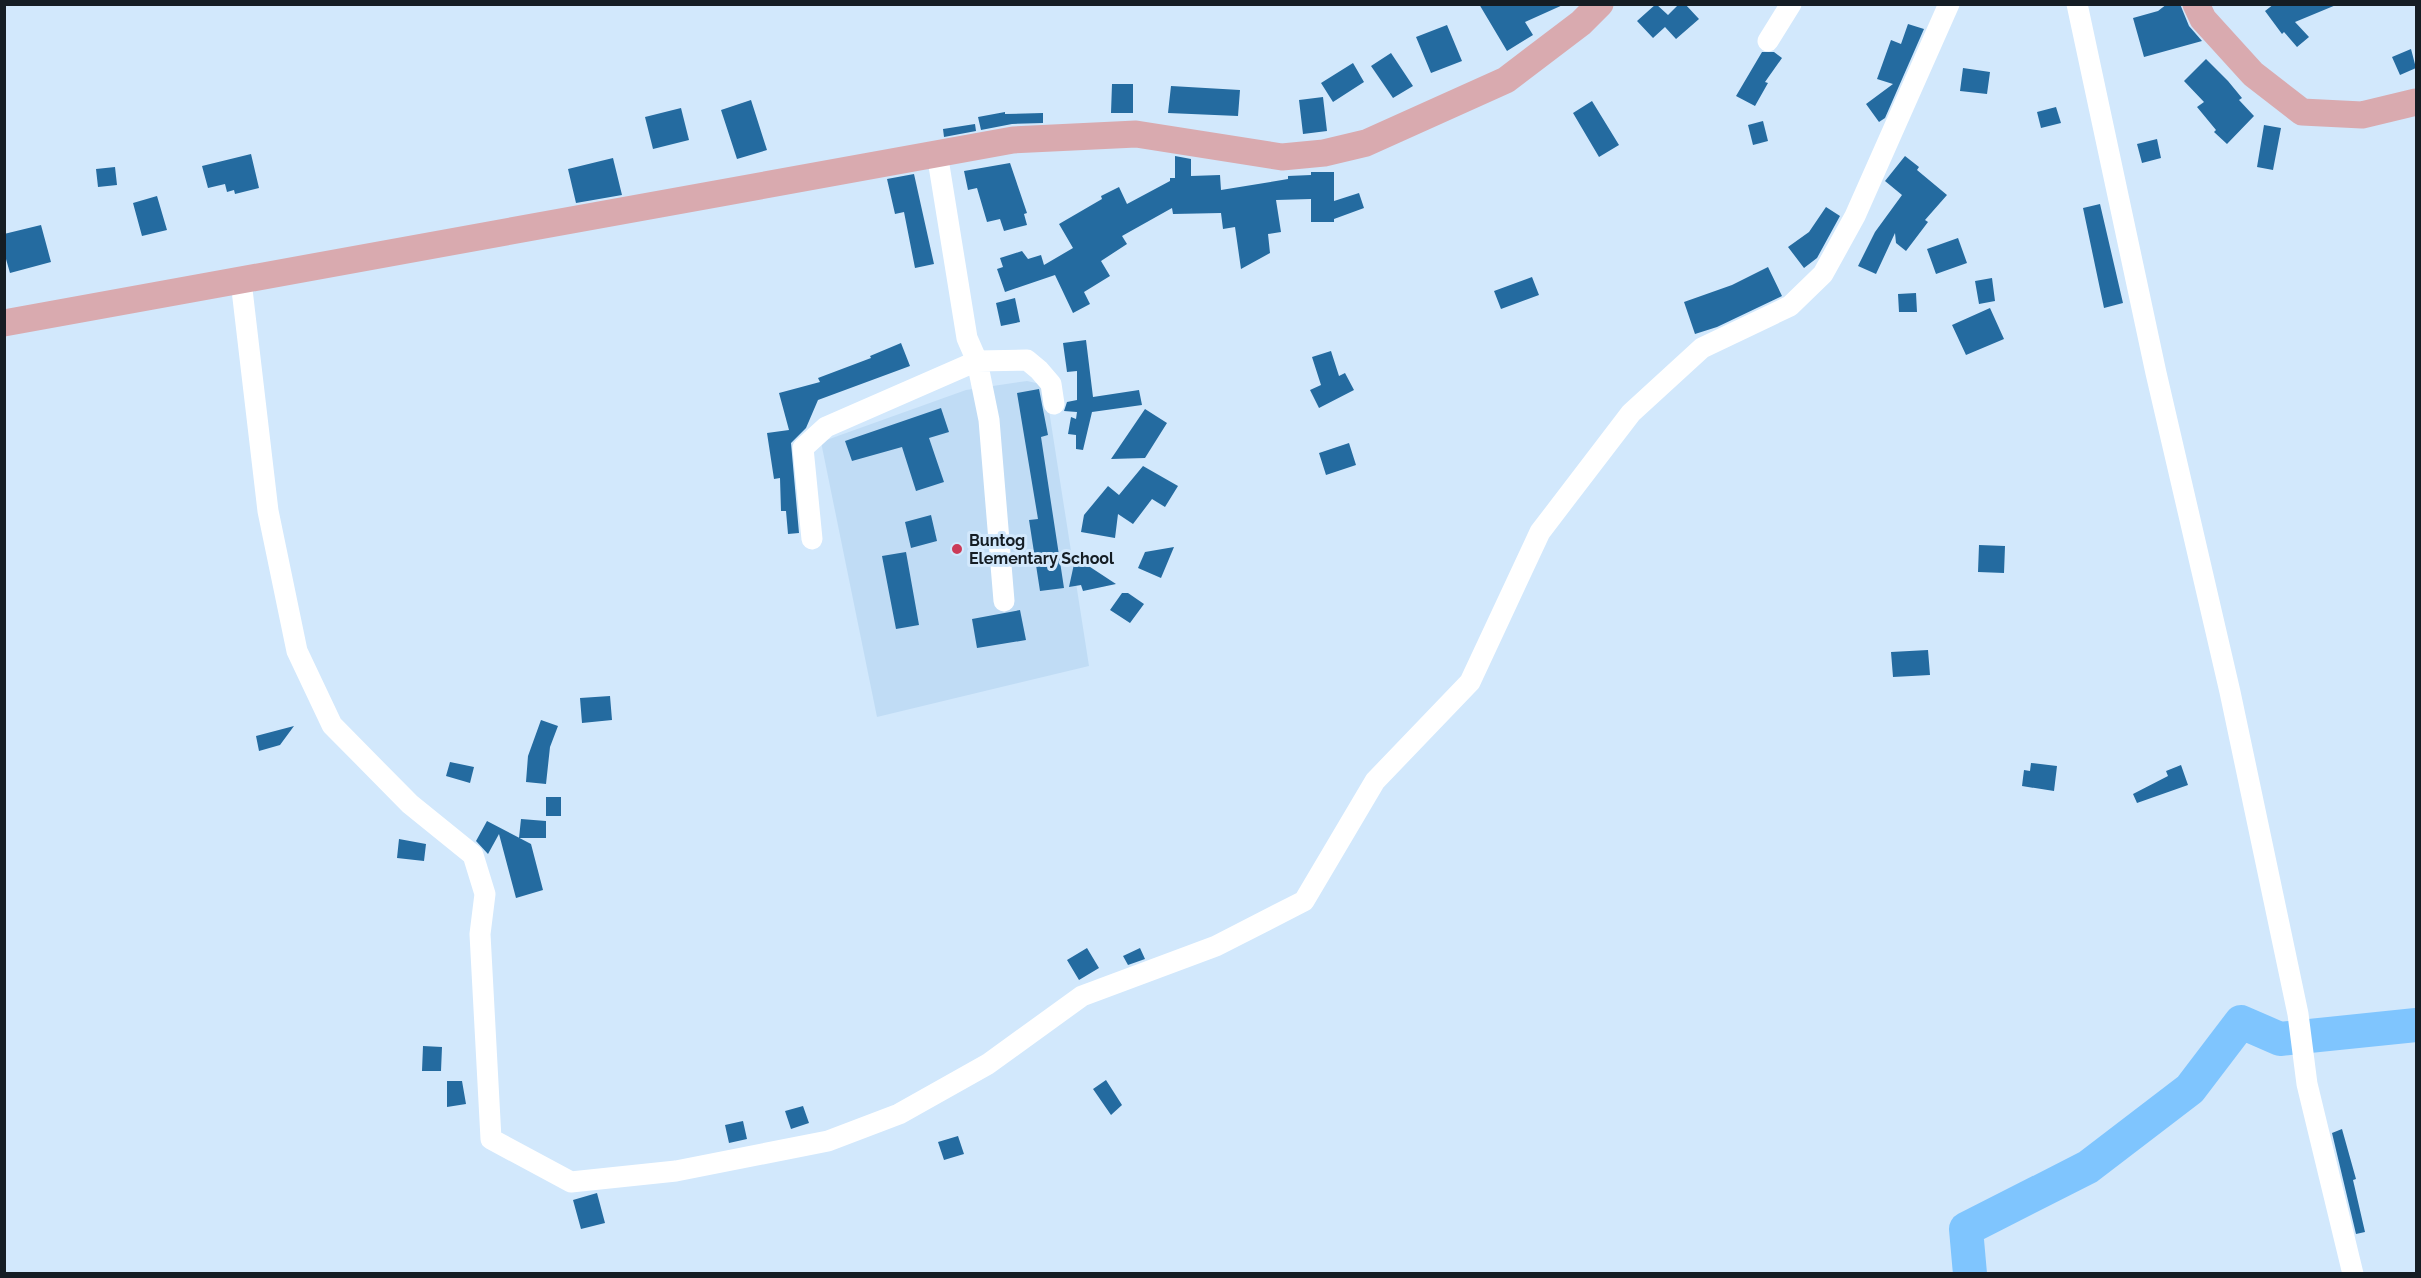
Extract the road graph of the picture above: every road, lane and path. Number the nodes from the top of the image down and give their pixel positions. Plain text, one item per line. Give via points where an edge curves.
1 (1600, 4) edge
2 (1791, 4) edge
3 (1949, 4) edge
4 (2077, 4) edge
5 (2196, 4) edge
6 (1768, 41) dead end
7 (2416, 102) edge
8 (937, 153) junction
9 (241, 281) junction
10 (4, 323) edge
11 (977, 361) junction
12 (1054, 404) dead end
13 (812, 539) dead end
14 (1004, 601) dead end
15 (2353, 1274) edge

1 - 8 main road via 1506,80 1366,143 1324,153 1282,157 1136,134 1013,140
2 - 6 street
3 - 9 street via 1855,216 1823,274 1790,306 1702,348 1631,413 1540,532 1470,682 1375,781 1304,901 1216,946 1082,996 987,1064 898,1114 828,1141 676,1171 571,1182 491,1139 480,934 485,894 473,855 410,804 332,725 297,651 268,511
4 - 15 street via 2232,703 2298,1014 2307,1084
5 - 7 main road via 2203,19 2253,74 2302,112 2362,115
8 - 9 main road
8 - 11 street via 967,338
9 - 10 main road
11 - 12 street via 1027,360 1051,384
11 - 13 street via 826,427 803,448
11 - 14 street via 989,420

